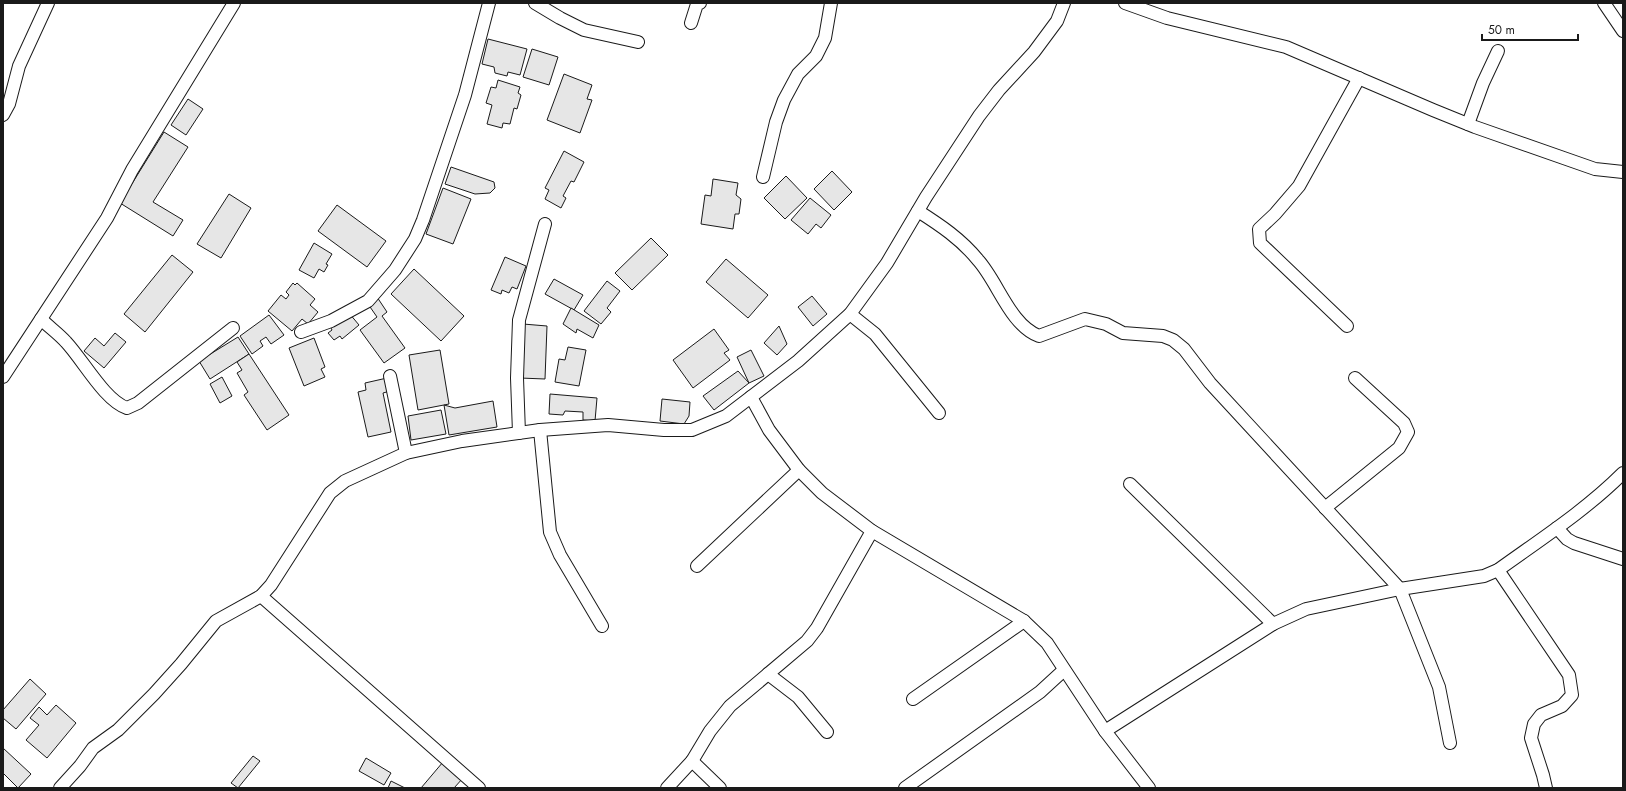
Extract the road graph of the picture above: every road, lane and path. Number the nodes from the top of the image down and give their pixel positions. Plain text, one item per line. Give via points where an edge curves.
1 (48, 3) edge
2 (234, 3) edge
3 (489, 3) edge
4 (535, 3) edge
5 (700, 3) edge
6 (832, 3) edge
7 (1064, 3) edge
8 (1125, 3) edge
9 (1604, 3) edge
10 (690, 23) dead end
11 (1623, 31) edge
12 (638, 42) dead end
13 (1498, 51) dead end
14 (1359, 78) junction
15 (3, 115) edge
16 (1468, 124) junction
17 (1623, 172) edge
18 (763, 178) dead end
19 (918, 211) junction
20 (545, 224) dead end
21 (850, 314) junction
22 (41, 319) junction
23 (1347, 326) dead end
24 (233, 328) dead end
25 (301, 332) dead end
26 (390, 376) dead end
27 (3, 377) edge
28 (1355, 378) dead end
29 (751, 397) junction
30 (939, 412) dead end
31 (540, 430) junction
32 (519, 433) junction
33 (406, 453) junction
34 (799, 470) junction
35 (1623, 473) edge
36 (1130, 484) dead end
37 (1325, 508) junction
38 (1557, 528) junction
39 (872, 531) junction
40 (1623, 559) edge
41 (697, 566) dead end
42 (1498, 570) junction
43 (1400, 590) junction
44 (261, 596) junction
45 (1024, 622) junction
46 (1273, 624) junction
47 (602, 626) dead end
48 (1064, 670) junction
49 (768, 674) junction
50 (913, 699) dead end
51 (1105, 731) junction
52 (828, 732) dead end
53 (1450, 743) dead end
54 (692, 761) junction
55 (60, 788) edge
56 (479, 788) edge
57 (667, 788) edge
58 (720, 788) edge
59 (905, 788) edge
60 (1149, 788) edge
61 (1546, 788) edge

1 - 15 street via 19,66 9,104
2 - 22 street via 132,170 107,218
3 - 25 street via 465,95 415,239 395,270 368,301 331,321
4 - 12 street via 584,30
5 - 10 street via 697,4
6 - 18 street via 825,38 816,56 798,74 784,100 776,122
7 - 19 street via 1057,21 1034,52 979,116
8 - 14 street via 1166,18 1286,47
9 - 11 street
13 - 16 street
14 - 16 street
14 - 23 street via 1299,186 1259,229 1260,243
16 - 17 street via 1595,169
19 - 21 street via 887,263
19 - 37 street via 951,232 979,260 1017,319 1032,333 1039,336 1085,319 1106,324 1123,333 1163,336 1173,340 1184,349 1210,383
20 - 32 street via 519,320
21 - 29 street via 798,361
21 - 30 street via 875,334
22 - 24 street via 66,342 119,406 126,408 138,402
22 - 27 street
26 - 33 street
28 - 37 street via 1404,424 1408,432 1399,448
29 - 31 street via 726,416 692,430 608,425
29 - 34 street via 768,430
31 - 32 street
31 - 47 street via 550,532 560,555
32 - 33 street
33 - 44 street via 345,481 330,493 271,585
34 - 39 street via 822,493
34 - 41 street
35 - 38 street via 1605,491
36 - 46 street
37 - 43 street
38 - 40 street via 1574,543
38 - 42 street
39 - 45 street
39 - 49 street via 817,628 807,641
42 - 43 street via 1484,576
42 - 61 street via 1569,675 1572,695 1562,706 1541,715 1534,724 1531,738
43 - 46 street via 1306,609
43 - 53 street via 1439,687
44 - 55 street via 216,621 154,694 118,730 92,748
44 - 56 street
45 - 48 street via 1047,643
45 - 50 street
46 - 51 street
48 - 51 street
48 - 59 street via 1040,692
49 - 52 street via 798,697
49 - 54 street via 730,706 710,731
51 - 60 street
54 - 57 street
54 - 58 street

